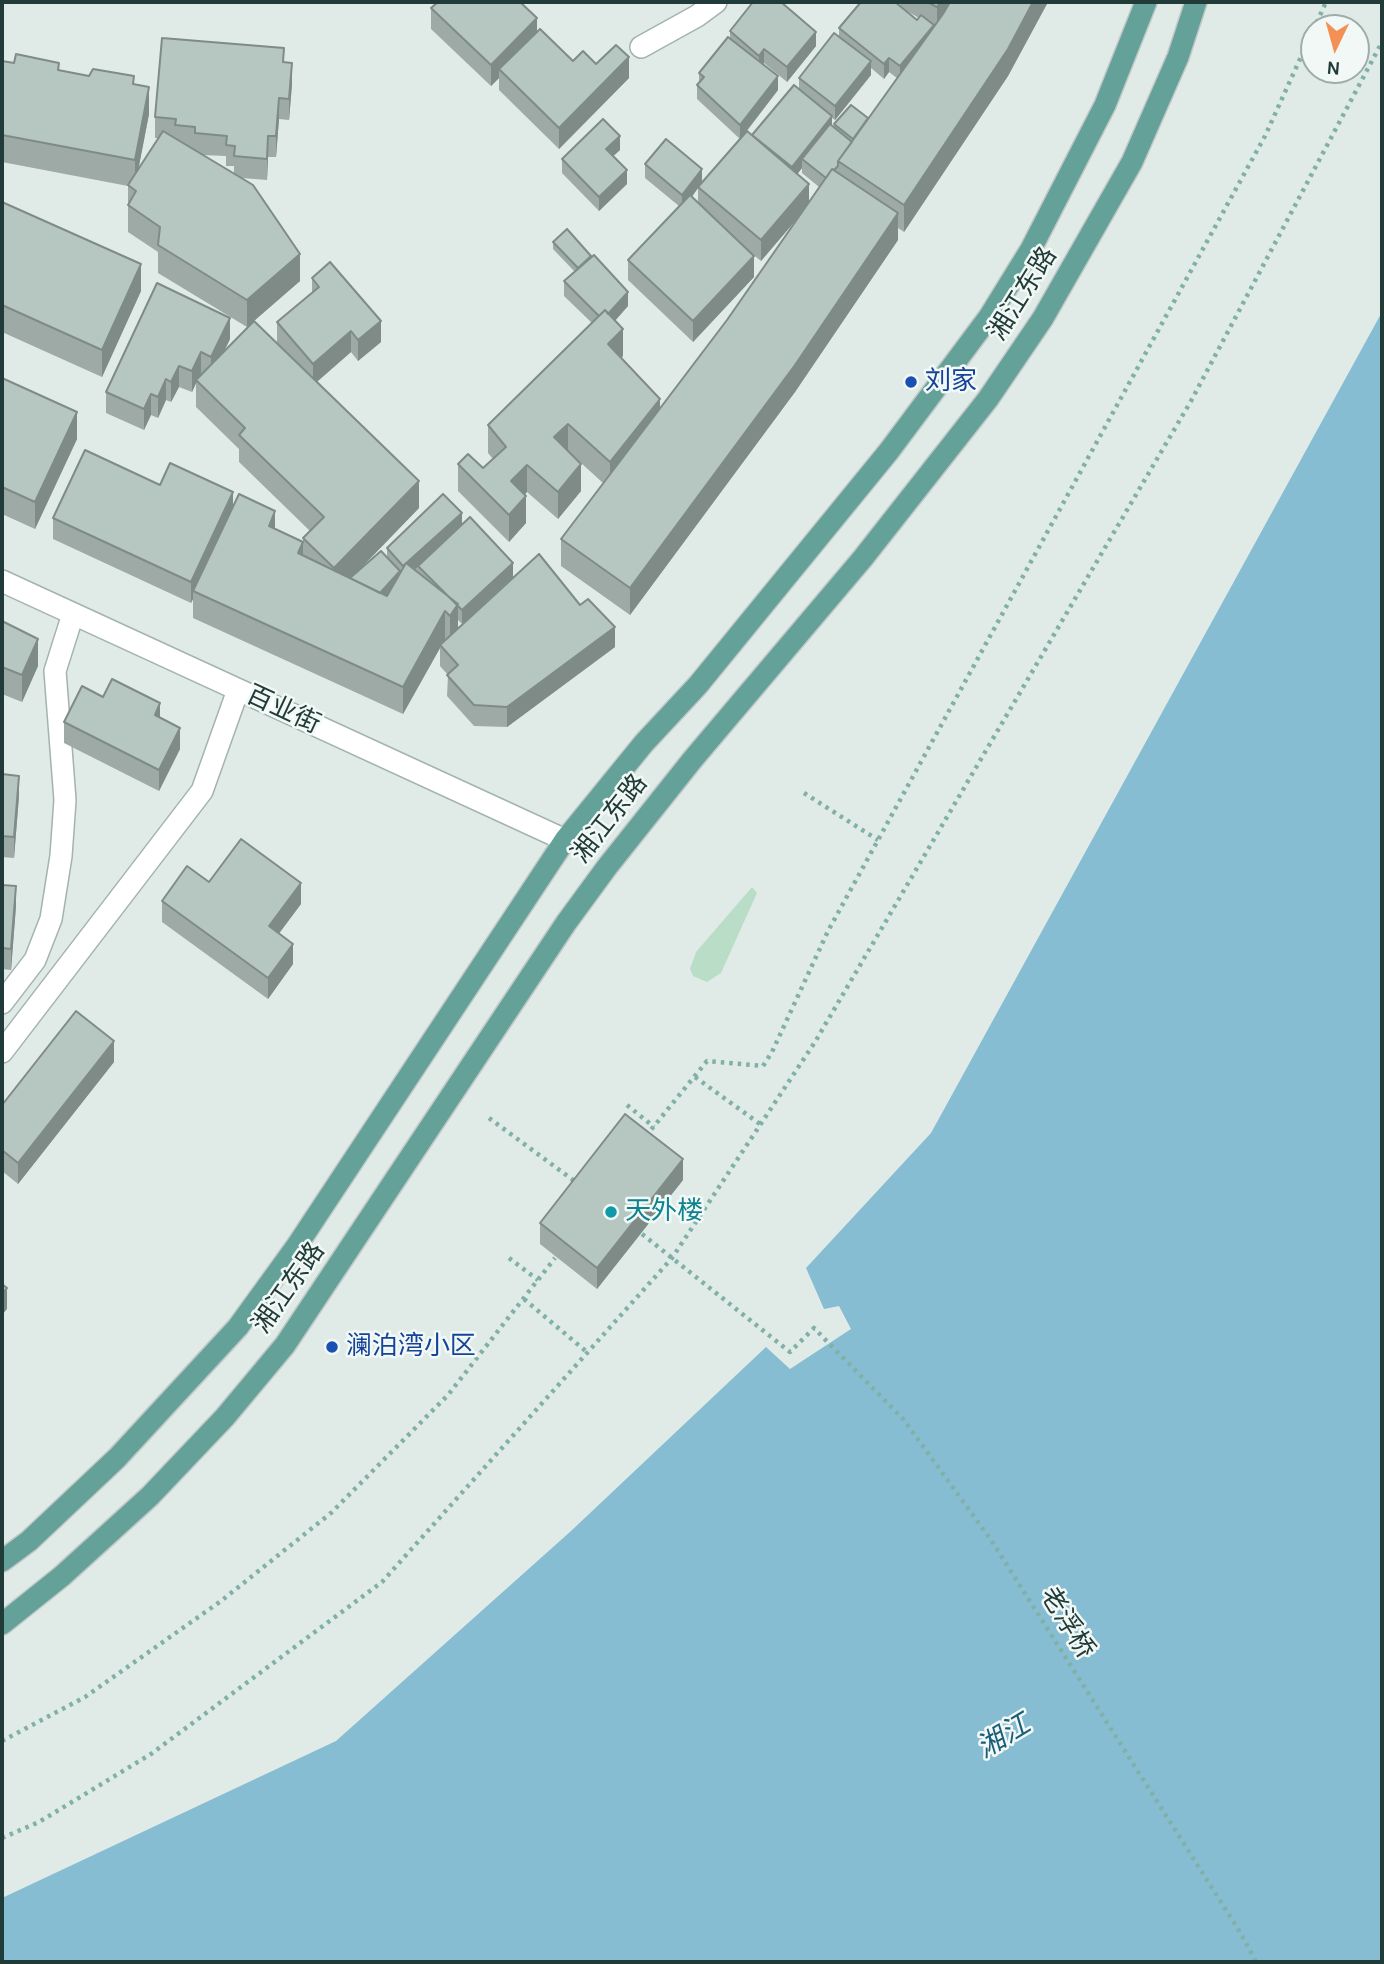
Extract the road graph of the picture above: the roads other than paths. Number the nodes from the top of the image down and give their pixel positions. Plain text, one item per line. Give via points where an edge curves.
1 (716, 2) edge
2 (1146, 2) edge
3 (1196, 2) edge
4 (641, 47) dead end
5 (2, 581) edge
6 (72, 614) junction
7 (238, 690) junction
8 (565, 840) junction
9 (2, 1003) edge
10 (2, 1052) edge
11 (2, 1562) edge
12 (2, 1624) edge

1 - 4 street
2 - 8 main road, 湘江东路 via 1093,129 1031,249 989,317 857,491
3 - 12 main road, 湘江东路 via 1178,57 1132,162 1043,318 988,399 897,517 607,867 285,1345 150,1496
5 - 6 street, 百业街
6 - 7 street, 百业街
6 - 9 street via 55,671 65,800 51,919 35,960
7 - 8 street, 百业街
7 - 10 street via 202,791
8 - 11 main road, 湘江东路 via 296,1247 238,1327 117,1458

